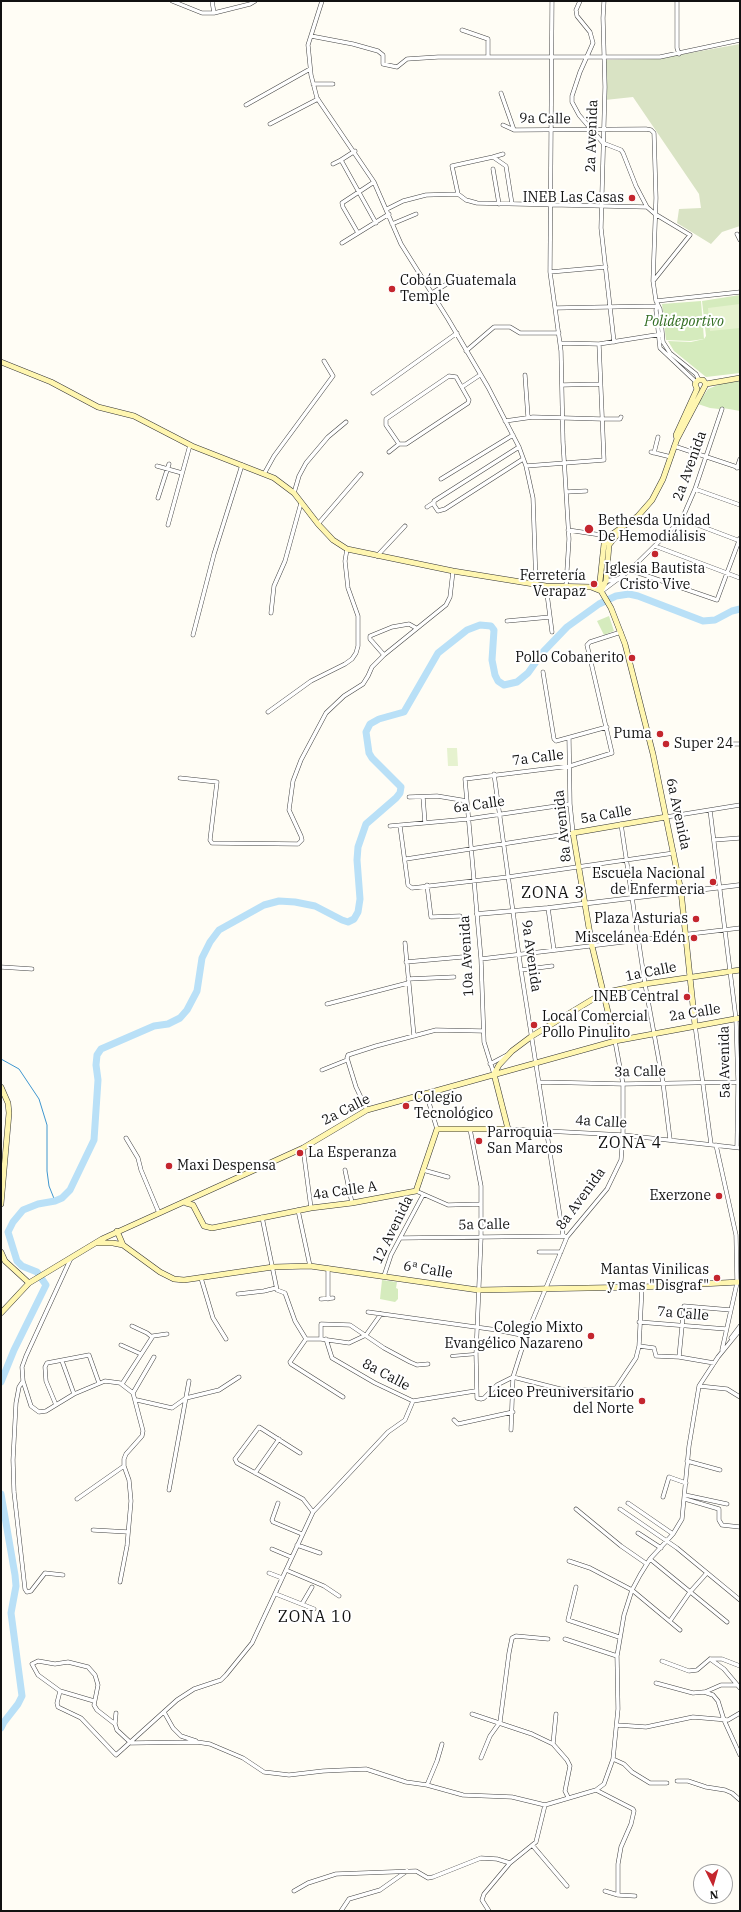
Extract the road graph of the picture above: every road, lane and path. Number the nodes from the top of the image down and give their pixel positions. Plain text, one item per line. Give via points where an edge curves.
1 (172, 1) edge
2 (212, 1) edge
3 (241, 1) edge
4 (255, 1) edge
5 (322, 1) edge
6 (552, 1) edge
7 (580, 1) edge
8 (604, 1) edge
9 (677, 1) edge
10 (242, 6) junction
11 (214, 13) junction
12 (462, 30) dead end
13 (311, 36) junction
14 (740, 40) edge
15 (679, 54) junction
16 (488, 55) junction
17 (552, 56) junction
18 (586, 57) junction
19 (605, 58) junction
20 (310, 69) junction
21 (313, 84) junction
22 (333, 84) dead end
23 (501, 93) dead end
24 (318, 99) junction
25 (246, 105) dead end
26 (270, 124) dead end
27 (503, 124) dead end
28 (514, 130) junction
29 (592, 130) junction
30 (603, 130) junction
31 (552, 131) junction
32 (603, 143) junction
33 (355, 151) junction
34 (503, 154) dead end
35 (493, 157) junction
36 (341, 160) junction
37 (333, 164) dead end
38 (493, 169) dead end
39 (374, 182) junction
40 (358, 192) junction
41 (458, 194) junction
42 (500, 204) junction
43 (512, 204) junction
44 (550, 205) junction
45 (601, 205) junction
46 (647, 207) junction
47 (387, 209) junction
48 (389, 214) junction
49 (416, 214) dead end
50 (655, 214) junction
51 (376, 223) junction
52 (392, 224) junction
53 (358, 233) junction
54 (737, 234) dead end
55 (740, 240) edge
56 (342, 243) dead end
57 (606, 267) junction
58 (550, 272) junction
59 (458, 277) dead end
60 (653, 281) junction
61 (740, 292) edge
62 (432, 293) junction
63 (656, 304) junction
64 (610, 306) junction
65 (554, 308) junction
66 (559, 333) junction
67 (457, 334) junction
68 (660, 334) junction
69 (614, 342) junction
70 (560, 343) junction
71 (599, 344) junction
72 (466, 351) junction
73 (324, 361) dead end
74 (1, 363) edge
75 (480, 375) junction
76 (525, 375) dead end
77 (740, 378) edge
78 (698, 381) junction
79 (600, 384) junction
80 (706, 384) junction
81 (562, 385) junction
82 (462, 387) junction
83 (700, 390) junction
84 (373, 393) dead end
85 (722, 409) dead end
86 (528, 417) junction
87 (621, 417) dead end
88 (564, 418) junction
89 (601, 419) junction
90 (505, 421) junction
91 (346, 422) dead end
92 (513, 435) junction
93 (658, 437) dead end
94 (399, 444) junction
95 (190, 445) junction
96 (674, 446) junction
97 (519, 447) junction
98 (389, 452) dead end
99 (670, 457) junction
100 (706, 457) junction
101 (523, 459) junction
102 (740, 459) edge
103 (565, 462) junction
104 (169, 464) dead end
105 (242, 465) junction
106 (157, 466) dead end
107 (526, 466) junction
108 (739, 468) edge
109 (167, 469) junction
110 (182, 474) junction
111 (264, 474) junction
112 (361, 474) dead end
113 (441, 479) dead end
114 (695, 489) junction
115 (586, 491) dead end
116 (294, 492) junction
117 (566, 492) junction
118 (158, 498) dead end
119 (301, 502) junction
120 (434, 503) junction
121 (740, 505) edge
122 (427, 507) dead end
123 (682, 519) junction
124 (318, 524) junction
125 (168, 525) dead end
126 (405, 526) dead end
127 (568, 530) junction
128 (609, 539) junction
129 (740, 540) edge
130 (655, 546) junction
131 (347, 549) junction
132 (377, 556) junction
133 (630, 570) junction
134 (453, 571) junction
135 (727, 573) junction
136 (740, 578) edge
137 (619, 579) junction
138 (606, 581) junction
139 (536, 584) junction
140 (546, 586) junction
141 (566, 586) junction
142 (603, 593) junction
143 (271, 613) dead end
144 (550, 617) junction
145 (507, 621) dead end
146 (416, 628) junction
147 (552, 632) dead end
148 (621, 632) junction
149 (193, 635) dead end
150 (384, 655) junction
151 (543, 672) dead end
152 (268, 712) dead end
153 (607, 727) junction
154 (568, 739) junction
155 (720, 744) dead end
156 (740, 744) edge
157 (570, 766) junction
158 (494, 774) junction
159 (180, 778) dead end
160 (465, 779) joint
161 (423, 797) junction
162 (409, 798) dead end
163 (467, 801) junction
164 (570, 804) junction
165 (740, 805) edge
166 (710, 810) junction
167 (499, 813) junction
168 (666, 817) junction
169 (468, 819) junction
170 (425, 823) junction
171 (621, 824) junction
172 (390, 826) dead end
173 (400, 826) junction
174 (573, 833) junction
175 (740, 838) edge
176 (714, 840) junction
177 (503, 844) junction
178 (471, 848) junction
179 (674, 853) junction
180 (406, 859) junction
181 (626, 860) junction
182 (579, 867) junction
183 (508, 877) junction
184 (474, 881) junction
185 (427, 885) junction
186 (740, 885) edge
187 (718, 887) junction
188 (681, 891) junction
189 (632, 897) junction
190 (586, 903) junction
191 (548, 908) junction
192 (513, 911) junction
193 (477, 914) junction
194 (460, 916) dead end
195 (740, 928) edge
196 (724, 931) junction
197 (685, 935) junction
198 (640, 940) junction
199 (405, 943) dead end
200 (592, 946) junction
201 (554, 950) junction
202 (519, 955) junction
203 (462, 957) dead end
204 (481, 959) junction
205 (406, 962) junction
206 (552, 966) dead end
207 (1, 967) edge
208 (32, 969) dead end
209 (522, 970) junction
210 (740, 970) edge
211 (729, 971) junction
212 (454, 977) dead end
213 (689, 977) junction
214 (408, 981) junction
215 (645, 984) junction
216 (602, 993) junction
217 (327, 1004) dead end
218 (738, 1018) edge
219 (695, 1025) junction
220 (482, 1030) junction
221 (655, 1032) junction
222 (414, 1036) junction
223 (532, 1036) junction
224 (615, 1041) junction
225 (512, 1051) junction
226 (347, 1060) junction
227 (536, 1062) junction
228 (490, 1064) junction
229 (322, 1070) dead end
230 (494, 1074) junction
231 (540, 1082) junction
232 (702, 1082) junction
233 (739, 1082) edge
234 (663, 1083) junction
235 (623, 1084) junction
236 (1, 1087) edge
237 (426, 1093) junction
238 (367, 1110) junction
239 (437, 1129) junction
240 (470, 1129) junction
241 (508, 1129) junction
242 (548, 1131) junction
243 (623, 1135) junction
244 (126, 1138) dead end
245 (670, 1138) junction
246 (711, 1144) junction
247 (716, 1145) junction
248 (738, 1147) edge
249 (303, 1148) junction
250 (345, 1170) dead end
251 (423, 1170) junction
252 (448, 1177) dead end
253 (416, 1191) junction
254 (423, 1195) junction
255 (185, 1203) junction
256 (352, 1203) junction
257 (1, 1204) edge
258 (481, 1204) junction
259 (311, 1208) junction
260 (298, 1210) junction
261 (159, 1213) junction
262 (262, 1217) junction
263 (117, 1231) junction
264 (738, 1235) edge
265 (565, 1236) junction
266 (400, 1238) junction
267 (481, 1238) junction
268 (96, 1243) junction
269 (123, 1245) junction
270 (539, 1252) dead end
271 (561, 1252) junction
272 (2, 1256) edge
273 (70, 1258) junction
274 (310, 1266) junction
275 (273, 1267) junction
276 (328, 1268) junction
277 (384, 1276) junction
278 (201, 1278) junction
279 (31, 1282) junction
280 (738, 1282) edge
281 (642, 1287) junction
282 (276, 1288) junction
283 (546, 1288) junction
284 (478, 1290) junction
285 (238, 1294) dead end
286 (333, 1298) dead end
287 (321, 1299) dead end
288 (328, 1299) junction
289 (731, 1310) junction
290 (368, 1312) dead end
291 (1, 1313) edge
292 (381, 1314) junction
293 (639, 1322) junction
294 (683, 1324) junction
295 (132, 1326) dead end
296 (740, 1326) edge
297 (477, 1327) junction
298 (726, 1329) junction
299 (740, 1330) edge
300 (167, 1334) dead end
301 (366, 1335) junction
302 (526, 1336) junction
303 (152, 1337) junction
304 (226, 1339) dead end
305 (306, 1339) junction
306 (321, 1339) junction
307 (326, 1339) junction
308 (121, 1345) dead end
309 (639, 1346) junction
310 (722, 1350) junction
311 (141, 1354) junction
312 (476, 1354) junction
313 (452, 1356) dead end
314 (154, 1357) dead end
315 (679, 1357) junction
316 (718, 1357) junction
317 (62, 1361) junction
318 (714, 1363) junction
319 (428, 1364) dead end
320 (239, 1377) dead end
321 (513, 1377) junction
322 (23, 1381) junction
323 (189, 1381) dead end
324 (99, 1383) junction
325 (122, 1384) junction
326 (699, 1386) junction
327 (133, 1393) junction
328 (476, 1393) junction
329 (74, 1394) junction
330 (343, 1397) dead end
331 (740, 1397) edge
332 (186, 1398) junction
333 (137, 1400) junction
334 (412, 1401) junction
335 (56, 1404) junction
336 (513, 1412) junction
337 (454, 1420) dead end
338 (512, 1430) dead end
339 (279, 1439) junction
340 (300, 1453) dead end
341 (687, 1461) junction
342 (124, 1466) junction
343 (720, 1470) dead end
344 (255, 1473) junction
345 (686, 1483) junction
346 (169, 1490) dead end
347 (663, 1497) dead end
348 (685, 1497) junction
349 (77, 1499) dead end
350 (278, 1503) dead end
351 (628, 1503) dead end
352 (727, 1504) dead end
353 (576, 1509) dead end
354 (620, 1509) dead end
355 (313, 1512) junction
356 (740, 1527) edge
357 (93, 1530) dead end
358 (128, 1532) junction
359 (638, 1533) dead end
360 (302, 1534) junction
361 (673, 1534) junction
362 (668, 1541) junction
363 (297, 1544) junction
364 (661, 1548) junction
365 (272, 1549) dead end
366 (320, 1553) dead end
367 (291, 1557) junction
368 (650, 1559) junction
369 (569, 1561) dead end
370 (647, 1564) junction
371 (286, 1570) junction
372 (269, 1573) dead end
373 (706, 1574) junction
374 (63, 1575) dead end
375 (282, 1578) junction
376 (120, 1582) dead end
377 (576, 1587) dead end
378 (312, 1588) dead end
379 (632, 1590) junction
380 (690, 1592) junction
381 (276, 1594) junction
382 (339, 1596) dead end
383 (740, 1600) edge
384 (302, 1604) junction
385 (314, 1609) dead end
386 (670, 1621) junction
387 (727, 1622) dead end
388 (680, 1630) dead end
389 (619, 1637) junction
390 (565, 1638) dead end
391 (548, 1639) dead end
392 (617, 1656) junction
393 (710, 1659) junction
394 (662, 1661) dead end
395 (740, 1666) edge
396 (656, 1683) dead end
397 (736, 1685) junction
398 (740, 1688) edge
399 (60, 1691) junction
400 (704, 1692) junction
401 (94, 1701) junction
402 (164, 1712) junction
403 (116, 1713) dead end
404 (740, 1713) edge
405 (472, 1714) dead end
406 (556, 1714) dead end
407 (724, 1720) junction
408 (500, 1722) junction
409 (115, 1724) junction
410 (617, 1725) junction
411 (197, 1742) junction
412 (131, 1743) junction
413 (442, 1744) dead end
414 (552, 1744) junction
415 (740, 1755) edge
416 (481, 1758) dead end
417 (613, 1760) junction
418 (677, 1781) dead end
419 (667, 1782) dead end
420 (427, 1785) junction
421 (596, 1790) junction
422 (568, 1797) junction
423 (740, 1800) edge
424 (545, 1805) junction
425 (533, 1846) junction
426 (510, 1863) junction
427 (408, 1871) junction
428 (568, 1886) dead end
429 (294, 1890) dead end
430 (605, 1891) dead end
431 (618, 1895) junction
432 (636, 1896) dead end
433 (341, 1911) edge
434 (488, 1911) edge

1 - 11 street via 202,13
2 - 11 street
3 - 10 street
4 - 10 street
5 - 13 street
6 - 17 street
7 - 18 street via 576,10 578,16 593,37
8 - 19 street, 2a Avenida
9 - 15 street
10 - 11 street
12 - 16 street via 488,39
13 - 16 street via 378,51 383,55 384,64 397,67 412,58
13 - 20 street via 308,45
14 - 15 street
15 - 19 street
16 - 17 street
17 - 18 street
17 - 31 street
18 - 19 street
18 - 29 street via 572,102
19 - 30 street, 2a Avenida
20 - 21 street
20 - 25 street
21 - 22 street
21 - 24 street
23 - 28 street
24 - 26 street
24 - 33 street
27 - 28 street, 9a Calle
28 - 31 street, 9a Calle
29 - 30 street, 9a Calle
29 - 31 street, 9a Calle
29 - 32 street
30 - 32 street, 2a Avenida
30 - 50 street, 9a Calle via 651,130 655,137
31 - 44 street
32 - 45 street, 2a Avenida
32 - 46 street via 624,153
33 - 36 street
33 - 39 street
34 - 35 street
35 - 41 street via 452,166
35 - 43 street via 507,166
36 - 37 street
36 - 40 street
38 - 42 street
39 - 40 street
39 - 47 street
40 - 51 street
40 - 53 street via 342,203
41 - 42 street via 477,203
41 - 47 street via 426,195 403,201
42 - 43 street
43 - 44 street
44 - 45 street
44 - 58 street
45 - 46 street
45 - 57 street, 2a Avenida
46 - 50 street
47 - 48 street
48 - 51 street
48 - 52 street
49 - 52 street
50 - 60 street
50 - 60 street via 690,235
51 - 53 street
52 - 62 street via 401,244
53 - 56 street
54 - 55 street
57 - 58 street
57 - 64 street, 2a Avenida
58 - 65 street
59 - 62 street
60 - 63 street
61 - 63 street
62 - 67 street
63 - 64 street
63 - 68 street
64 - 65 street
64 - 69 street, 2a Avenida
65 - 66 street
66 - 70 street
66 - 72 street via 520,334 510,327 494,327
67 - 72 street
67 - 84 street
68 - 69 street
68 - 78 street via 664,346
69 - 71 street
70 - 71 street
70 - 81 street
71 - 79 street
72 - 75 street
73 - 111 street via 333,376 274,456
74 - 95 main road via 51,382 98,407 134,416
75 - 82 street
75 - 90 street
76 - 86 street
77 - 80 main road
78 - 80 main road via 703,380
78 - 83 main road
79 - 81 street
79 - 89 street
80 - 83 main road
81 - 88 street
82 - 94 street via 469,400 466,405 406,444
82 - 94 street via 456,377 449,376 386,419 386,426
83 - 96 main road
85 - 100 street, 2a Avenida
86 - 88 street
86 - 90 street
87 - 89 street
88 - 89 street
88 - 103 street
89 - 103 street via 604,460
90 - 92 street
91 - 116 street via 328,437 306,463
92 - 97 street
92 - 113 street
93 - 99 street via 652,452
94 - 98 street
95 - 105 main road
95 - 110 street
96 - 99 main road
96 - 100 street
97 - 101 street
97 - 120 street via 477,472
99 - 128 main road via 663,480 652,500 638,516
100 - 108 street
100 - 114 street, 2a Avenida
101 - 107 street
101 - 120 street via 445,509 438,511
102 - 108 street
103 - 107 street
103 - 117 street
104 - 109 street
105 - 111 main road
105 - 149 street via 214,554
106 - 109 street
107 - 139 street via 533,498
109 - 110 street
109 - 118 street
110 - 125 street
111 - 116 main road
112 - 124 street
114 - 121 street
114 - 123 street, 2a Avenida
115 - 117 street
116 - 119 main road
117 - 127 street
119 - 124 main road
119 - 143 street via 285,561 274,586
120 - 122 street
123 - 129 street
123 - 130 street, 2a Avenida
124 - 131 main road via 333,540
126 - 132 street
127 - 128 street via 601,535
127 - 141 street
128 - 138 main road
128 - 142 main road via 604,544 600,581
129 - 135 street
130 - 133 street, 2a Avenida
130 - 135 street
131 - 132 main road
131 - 152 street via 345,561 348,588 358,616 356,653 345,664 311,681
132 - 134 main road
133 - 135 street via 714,601 719,599
133 - 137 street, 2a Avenida
134 - 139 main road
134 - 146 street via 450,597 446,605
135 - 136 street
137 - 138 street
137 - 142 street, 2a Avenida
138 - 142 main road
139 - 140 main road
140 - 141 main road
140 - 144 street
141 - 142 main road via 591,587
142 - 148 main road, 6a Avenida
144 - 145 street
144 - 147 street
146 - 150 street
146 - 150 street via 406,624 370,636 373,644
148 - 153 street via 587,643
148 - 168 main road, 6a Avenida via 643,712
150 - 159 street via 372,667 363,684 344,696 326,713 301,760 293,781 289,810 301,836 302,840 298,844 212,843 210,840 216,782
151 - 154 street via 554,739
153 - 154 street
153 - 157 street, 7a Calle via 612,752
154 - 157 street, 8a Avenida
155 - 156 street
157 - 158 street, 7a Calle
157 - 164 street, 8a Avenida
158 - 160 street, 7a Calle
158 - 167 street, 9a Avenida
160 - 163 street, 10a Avenida
161 - 162 street
161 - 163 street via 438,796
161 - 170 street
163 - 169 street, 10a Avenida
164 - 167 street, 6a Calle
164 - 174 street, 8a Avenida
165 - 166 street, 5a Calle
166 - 168 street, 5a Calle
166 - 176 street, 5a Avenida
167 - 169 street, 6a Calle
167 - 177 street, 9a Avenida
168 - 171 main road, 5a Calle
168 - 179 main road, 6a Avenida
169 - 170 street, 6a Calle
169 - 178 street, 10a Avenida
170 - 173 street, 6a Calle
171 - 174 main road, 5a Calle
171 - 181 street
172 - 173 street, 6a Calle
173 - 180 street
174 - 177 street, 5a Calle
174 - 182 main road, 8a Avenida
175 - 176 street
176 - 187 street, 5a Avenida
177 - 178 street, 5a Calle
177 - 183 street, 9a Avenida
178 - 180 street, 5a Calle
178 - 184 street, 10a Avenida
179 - 181 street
179 - 188 main road, 6a Avenida
180 - 185 street via 408,885 412,888
181 - 182 street
181 - 189 street
182 - 183 street
182 - 190 main road, 8a Avenida
183 - 184 street
183 - 192 street, 9a Avenida
184 - 185 street
184 - 193 street, 10a Avenida
185 - 194 street via 431,918
186 - 187 street
187 - 188 street
187 - 196 street, 5a Avenida
188 - 189 street
188 - 197 main road, 6a Avenida
189 - 190 street
189 - 198 street
190 - 191 street
190 - 200 main road, 8a Avenida
191 - 192 street
191 - 201 street
192 - 193 street
192 - 202 street, 9a Avenida
193 - 204 street, 10a Avenida
195 - 196 street
196 - 197 street
196 - 211 street, 5a Avenida
197 - 198 street
197 - 213 main road, 6a Avenida
198 - 200 street
198 - 215 street
199 - 205 street
200 - 201 street
200 - 216 main road, 8a Avenida
201 - 202 street
202 - 204 street
202 - 209 street, 9a Avenida
203 - 205 street
204 - 220 street, 10a Avenida
205 - 214 street
206 - 209 street
207 - 208 street
209 - 223 street, 9a Avenida
210 - 211 main road, 1a Calle
211 - 213 main road, 1a Calle
211 - 218 street, 5a Avenida
212 - 214 street
213 - 215 main road, 1a Calle
213 - 219 main road, 6a Avenida
214 - 217 street
214 - 222 street
215 - 216 main road, 1a Calle
215 - 221 street
216 - 223 main road, 1a Calle
216 - 224 main road, 8a Avenida
218 - 219 main road, 2a Calle
218 - 233 street, 5a Avenida
219 - 221 main road, 2a Calle
219 - 232 street, 6a Avenida
220 - 222 street via 436,1030
220 - 228 street, 10a Avenida
221 - 224 main road, 2a Calle
221 - 234 street
222 - 226 street via 348,1055
223 - 225 main road, 1a Calle
223 - 227 street, 9a Avenida
224 - 227 main road, 2a Calle
224 - 235 street, 8a Avenida
225 - 228 street, 1a Calle
225 - 230 main road
226 - 229 street
226 - 238 street
227 - 230 main road, 2a Calle
227 - 231 street, 9a Avenida
228 - 230 street, 10a Avenida
230 - 237 main road, 2a Calle
230 - 241 main road, 10a Avenida
231 - 235 street, 3a Calle
231 - 242 street, 9a Avenida
232 - 233 street, 3a Calle
232 - 234 street, 3a Calle
232 - 246 street, 6a Avenida
233 - 248 street, 5a Avenida
234 - 235 street, 3a Calle
234 - 245 street
235 - 243 street, 8a Avenida
236 - 257 main road via 9,1113
237 - 238 main road, 2a Calle
237 - 239 street
238 - 249 main road, 2a Calle
239 - 240 main road, 4a Calle
239 - 251 main road, 12 Avenida
240 - 241 main road, 4a Calle
240 - 258 street via 479,1170
241 - 242 street, 4a Calle
242 - 243 street, 4a Calle
242 - 265 street, 9a Avenida
243 - 245 street, 4a Calle
243 - 265 street, 8a Avenida via 621,1160 614,1176 603,1194
244 - 261 street via 138,1158
245 - 246 street, 4a Calle
246 - 247 street, 4a Calle
247 - 248 street, 4a Calle
247 - 264 street
249 - 255 main road, 2a Calle
249 - 259 street
250 - 256 street
251 - 252 street
251 - 253 main road, 12 Avenida
253 - 254 street
253 - 256 main road, 4a Calle A
254 - 258 street via 448,1205
254 - 266 street, 12 Avenida
255 - 261 main road, 2a Calle
255 - 262 main road, 4a Calle A via 193,1205 204,1226 212,1228
256 - 259 main road, 4a Calle A
258 - 267 street
259 - 260 main road, 4a Calle A
260 - 262 main road, 4a Calle A
260 - 274 street
261 - 263 main road, 2a Calle
262 - 275 street
263 - 268 main road, 2a Calle
263 - 269 main road
264 - 280 street
265 - 267 street, 5a Calle
265 - 271 street, 8a Avenida
266 - 267 street, 5a Calle
266 - 277 street, 12 Avenida
267 - 284 street
268 - 269 main road
268 - 273 main road, 2a Calle
269 - 278 main road, 6ª Calle via 171,1277 184,1280
270 - 271 street
271 - 283 street, 8a Avenida
272 - 279 main road
273 - 279 main road, 2a Calle
273 - 322 street via 22,1366
274 - 275 main road, 6ª Calle
274 - 276 main road, 6ª Calle
275 - 278 main road, 6ª Calle
275 - 282 street
276 - 277 main road, 6ª Calle
276 - 288 street
277 - 284 main road, 6ª Calle
278 - 304 street via 213,1318
279 - 291 main road, 2a Calle
280 - 281 main road, 6ª Calle
280 - 289 street
281 - 283 main road, 6ª Calle
281 - 293 street
282 - 285 street
282 - 305 street via 277,1292 285,1292 297,1325
283 - 284 main road, 6ª Calle
283 - 302 street, 8a Avenida
284 - 297 street
286 - 288 street
287 - 288 street
289 - 294 street via 684,1306
289 - 298 street
290 - 292 street
292 - 297 street
292 - 301 street
293 - 294 street, 7a Calle
293 - 309 street
294 - 298 street, 7a Calle
294 - 315 street
295 - 303 street
296 - 310 street
297 - 302 street
297 - 312 street
298 - 310 street
299 - 316 street
300 - 303 street
301 - 306 street via 350,1325 323,1324 320,1325
301 - 307 street via 349,1343
301 - 319 street via 410,1362
302 - 321 street, 8a Avenida
303 - 311 street
305 - 306 street
305 - 330 street via 290,1362 292,1366
306 - 307 street
307 - 334 street, 8a Calle via 332,1358
308 - 311 street
309 - 315 street via 655,1349 656,1356
309 - 321 street via 636,1358 616,1388 568,1390
310 - 316 street
311 - 325 street
312 - 313 street
312 - 328 street
314 - 327 street
315 - 318 street
316 - 318 street
317 - 324 street via 90,1355
317 - 329 street
317 - 335 street via 47,1363 45,1367 46,1381
318 - 326 street
320 - 332 street via 219,1390
321 - 328 street, 8a Calle via 497,1384 481,1399 477,1398
321 - 336 street, 8a Avenida
322 - 335 street via 34,1410 46,1411
322 - 374 street via 16,1403 13,1460 25,1589 27,1592 31,1591 45,1573
323 - 332 street
324 - 325 street via 111,1381
324 - 329 street
325 - 327 street
326 - 331 street via 727,1389
326 - 341 street
327 - 333 street
328 - 334 street, 8a Calle
329 - 335 street
332 - 333 street via 170,1408
332 - 346 street
333 - 342 street via 144,1430 126,1454
334 - 355 street via 405,1420 388,1432
336 - 337 street via 458,1424
336 - 338 street, 8a Avenida
339 - 340 street
339 - 344 street
339 - 344 street via 263,1428 256,1428 235,1459 237,1463
341 - 343 street
341 - 345 street
342 - 349 street
342 - 358 street via 131,1491
344 - 355 street via 303,1499
345 - 347 street via 669,1477
345 - 348 street
348 - 352 street
348 - 356 street via 719,1509 718,1520 722,1525
348 - 361 street via 682,1519
350 - 360 street via 273,1522
351 - 361 street
353 - 370 street
354 - 362 street
355 - 360 street
357 - 358 street
358 - 376 street
359 - 364 street
360 - 363 street
361 - 362 street
362 - 364 street
362 - 373 street
363 - 366 street
363 - 367 street
364 - 368 street
365 - 367 street
367 - 371 street
368 - 370 street
368 - 380 street
369 - 379 street via 590,1568
370 - 379 street
371 - 375 street
371 - 382 street via 324,1586
372 - 375 street
373 - 380 street
373 - 383 street
375 - 381 street
377 - 389 street via 568,1620
378 - 384 street
379 - 386 street
379 - 389 street
380 - 386 street
380 - 387 street
381 - 384 street
381 - 402 street via 252,1643 226,1675 221,1680 194,1690 177,1700
384 - 385 street
386 - 388 street
389 - 392 street
390 - 392 street
391 - 408 street via 516,1636 512,1638
392 - 410 street
393 - 394 street via 697,1670 689,1672
393 - 395 street via 722,1659
393 - 397 street via 724,1669
396 - 400 street via 693,1693
397 - 398 street
397 - 400 street via 721,1685
399 - 401 street
399 - 401 street via 38,1675 32,1664 38,1661 56,1664 68,1662 88,1666 95,1674 98,1685
399 - 412 street via 56,1703 58,1707 81,1718 116,1755
400 - 407 street via 713,1695 718,1701
401 - 409 street via 97,1710
402 - 411 street via 181,1736
402 - 412 street
403 - 409 street
404 - 407 street via 732,1719
405 - 408 street
406 - 414 street
407 - 410 street via 693,1717 646,1727
407 - 415 street
408 - 414 street
408 - 416 street via 490,1736
409 - 412 street via 117,1730
410 - 417 street
411 - 412 street
411 - 420 street via 210,1744 243,1758 264,1772 289,1775 366,1769 406,1782
413 - 420 street
414 - 422 street via 570,1766 565,1791
417 - 419 street via 624,1764 650,1783
417 - 421 street via 604,1784
418 - 423 street via 688,1781 725,1790
420 - 424 street via 463,1795 512,1796
421 - 422 street
421 - 431 street via 633,1808 634,1811 621,1847
422 - 424 street
424 - 425 street via 539,1834
425 - 426 street
425 - 428 street
426 - 427 street via 481,1858 428,1878 416,1871
426 - 434 street via 484,1894 482,1900
427 - 429 street via 336,1874
427 - 433 street via 380,1890 349,1899
430 - 431 street
431 - 432 street

